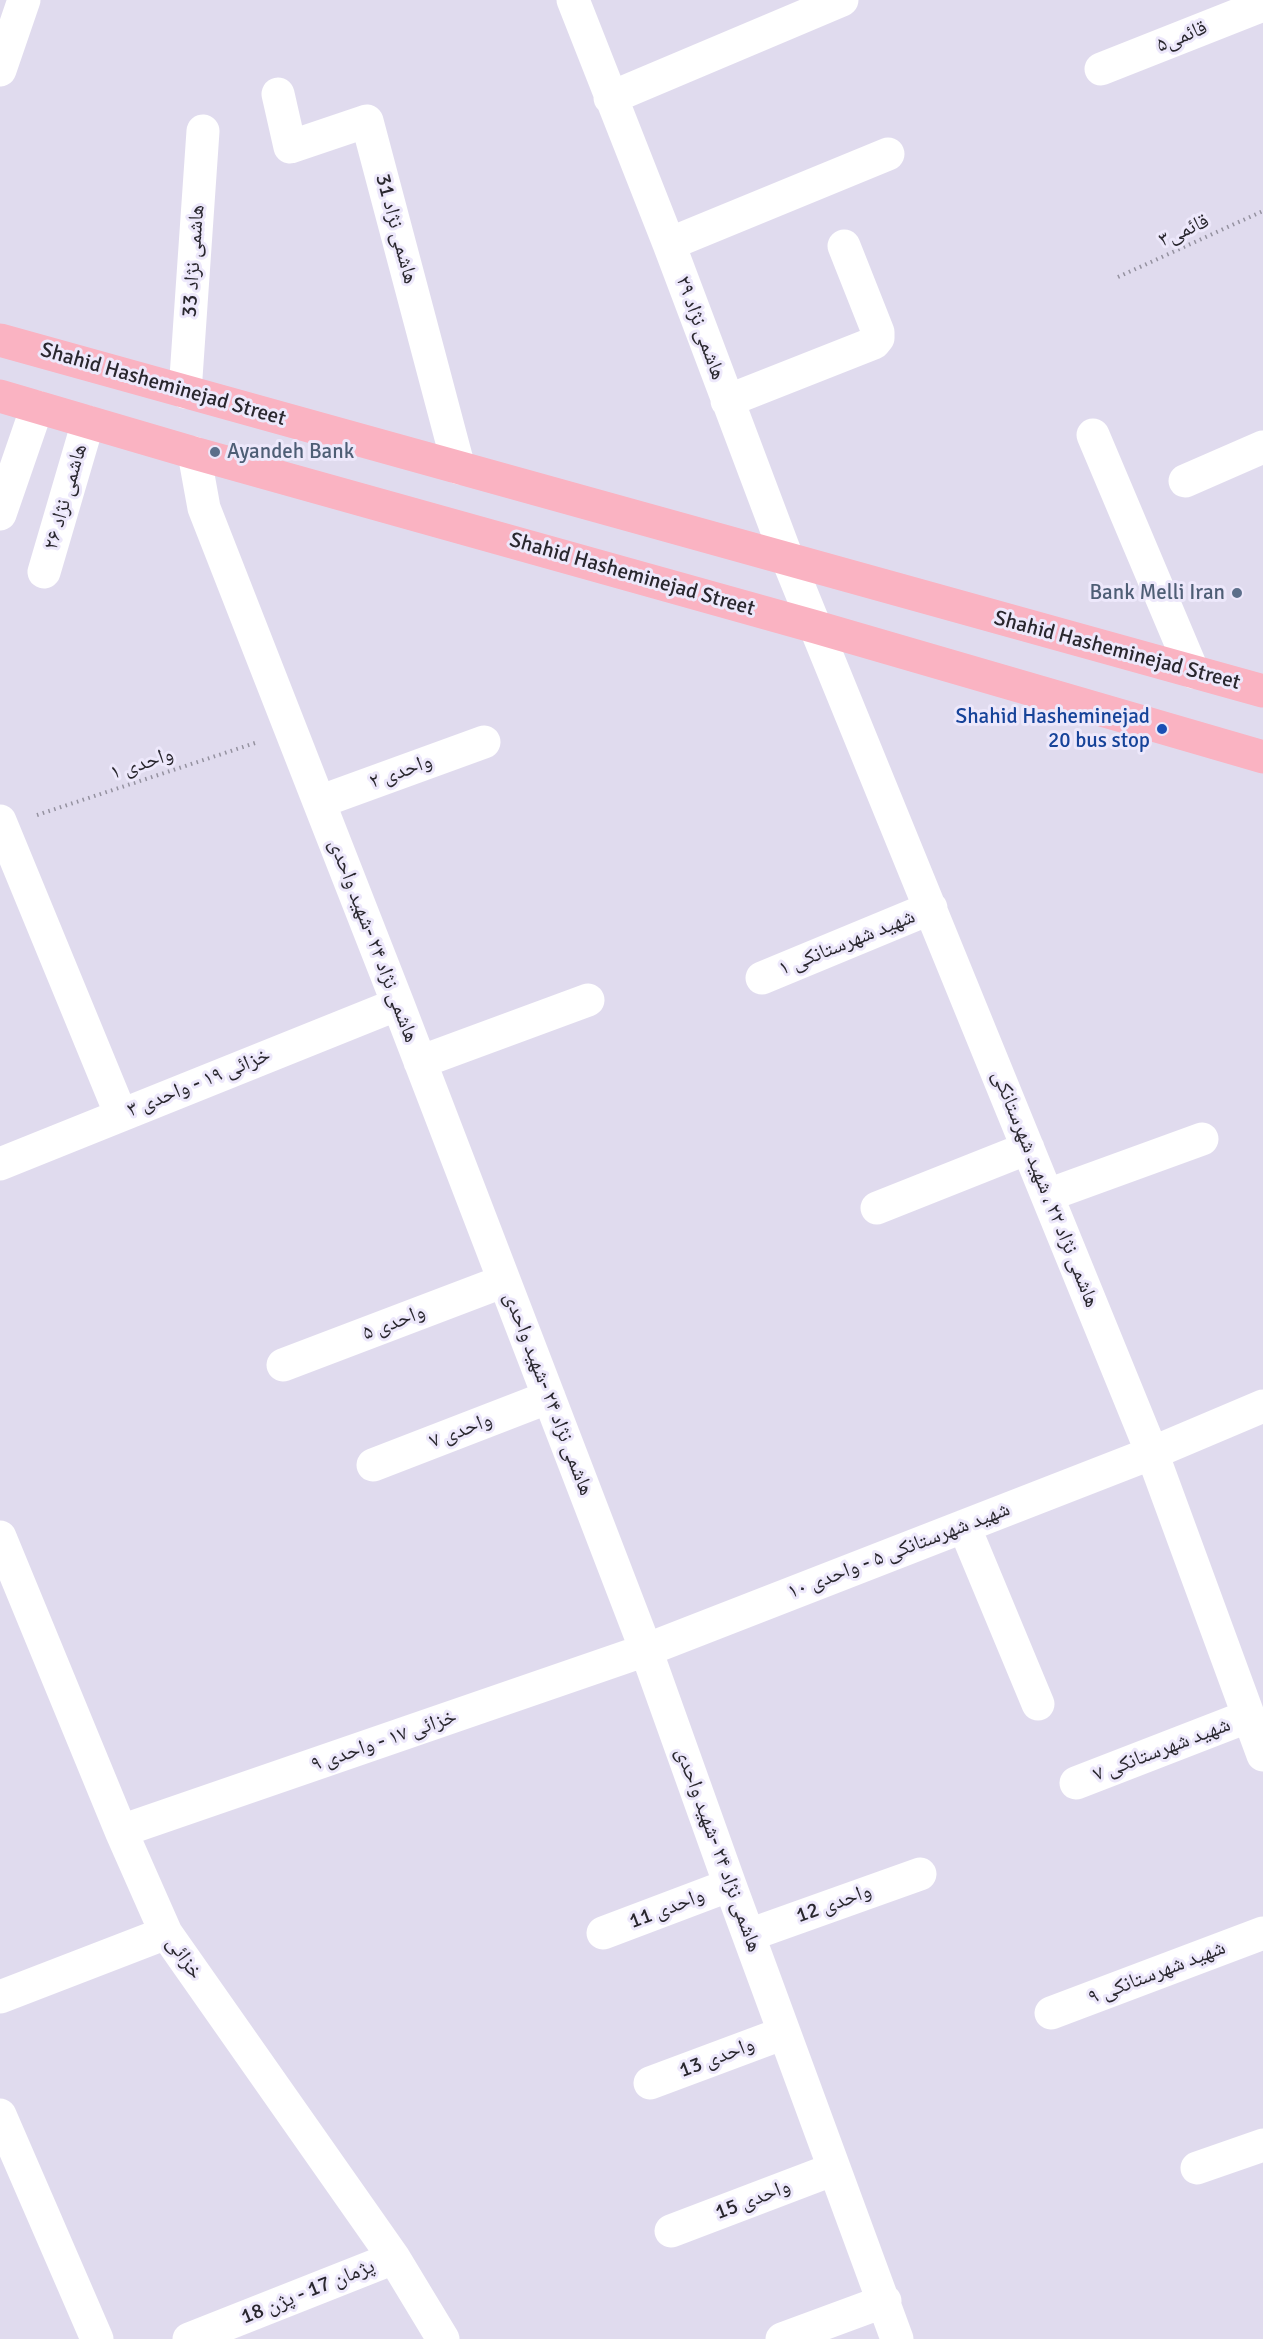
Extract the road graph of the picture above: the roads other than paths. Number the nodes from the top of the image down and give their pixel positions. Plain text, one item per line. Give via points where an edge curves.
1 (24, 0) edge
2 (573, 0) edge
3 (842, 0) edge
4 (1263, 5) edge
5 (1101, 69) dead end
6 (0, 70) edge
7 (278, 94) dead end
8 (610, 98) junction
9 (203, 131) dead end
10 (888, 154) dead end
11 (669, 244) junction
12 (844, 246) dead end
13 (0, 340) edge
14 (185, 392) junction
15 (0, 396) edge
16 (727, 401) junction
17 (37, 407) junction
18 (88, 422) junction
19 (1093, 435) dead end
20 (1263, 447) edge
21 (194, 453) junction
22 (459, 468) junction
23 (1185, 481) dead end
24 (0, 514) edge
25 (788, 560) junction
26 (44, 572) dead end
27 (816, 627) junction
28 (1193, 672) junction
29 (1263, 691) edge
30 (484, 742) dead end
31 (1263, 757) edge
32 (319, 801) junction
33 (1, 824) edge
34 (931, 908) junction
35 (762, 978) dead end
36 (588, 1000) dead end
37 (398, 1004) junction
38 (420, 1062) junction
39 (121, 1115) junction
40 (1202, 1139) dead end
41 (1028, 1148) junction
42 (0, 1164) edge
43 (1048, 1195) junction
44 (877, 1208) dead end
45 (504, 1281) junction
46 (283, 1365) dead end
47 (549, 1397) junction
48 (1263, 1406) edge
49 (1152, 1453) junction
50 (373, 1465) dead end
51 (964, 1526) junction
52 (0, 1537) edge
53 (646, 1650) junction
54 (1038, 1704) dead end
55 (1249, 1716) junction
56 (1263, 1755) edge
57 (1076, 1783) dead end
58 (121, 1832) junction
59 (920, 1874) dead end
60 (730, 1884) junction
61 (166, 1933) junction
62 (603, 1933) dead end
63 (1263, 1933) edge
64 (748, 1935) junction
65 (0, 1997) edge
66 (1051, 2013) dead end
67 (784, 2033) junction
68 (650, 2083) dead end
69 (0, 2115) edge
70 (1263, 2145) edge
71 (1197, 2168) dead end
72 (834, 2169) junction
73 (671, 2231) dead end
74 (394, 2258) junction
75 (885, 2301) junction
76 (97, 2339) edge
77 (189, 2339) edge
78 (443, 2339) edge
79 (782, 2339) edge
80 (897, 2339) edge

1 - 6 street
2 - 8 street, هاشمی نژاد ۲۹
3 - 8 street
4 - 5 street, قائمی۵
7 - 22 street, هاشمی نژاد 31 via 290,147 367,121
8 - 11 street, هاشمی نژاد ۲۹
9 - 14 street, هاشمی نژاد 33
10 - 11 street
11 - 16 street, هاشمی نژاد ۲۹
12 - 16 street via 878,338 874,343
13 - 14 main road, Shahid Hasheminejad Street
14 - 22 main road, Shahid Hasheminejad Street
15 - 17 main road, Shahid Hasheminejad Street
16 - 25 street, هاشمی نژاد ۲۹
17 - 18 main road, Shahid Hasheminejad Street
17 - 24 street
18 - 21 main road, Shahid Hasheminejad Street
18 - 26 street, هاشمی نژاد ۲۶
19 - 28 street
20 - 23 street
21 - 27 main road, Shahid Hasheminejad Street
21 - 32 street, هاشمی نژاد ۲۴ -شهید واحدی via 204,508
22 - 25 main road, Shahid Hasheminejad Street
25 - 27 street, هاشمی نژاد ۲۹
25 - 28 main road, Shahid Hasheminejad Street
27 - 31 main road, Shahid Hasheminejad Street
27 - 34 street, هاشمی نژاد ۲۲ ، شهید شهرستانکی
28 - 29 main road, Shahid Hasheminejad Street
30 - 32 street, واحدی ۲
32 - 37 street, هاشمی نژاد ۲۴ -شهید واحدی
33 - 39 street
34 - 35 street, شهید شهرستانکی ۱
34 - 41 street, هاشمی نژاد ۲۲ ، شهید شهرستانکی
36 - 38 street
37 - 38 street, هاشمی نژاد ۲۴ -شهید واحدی
37 - 39 street, خزائی ۱۹ - واحدی ۳
38 - 45 street, هاشمی نژاد ۲۴ -شهید واحدی
39 - 42 street, خزائی ۱۹ - واحدی ۳
40 - 43 street
41 - 43 street, هاشمی نژاد ۲۲ ، شهید شهرستانکی
41 - 44 street
43 - 49 street, هاشمی نژاد ۲۲ ، شهید شهرستانکی
45 - 46 street, واحدی ۵
45 - 47 street, هاشمی نژاد ۲۴ -شهید واحدی
47 - 50 street, واحدی ۷
47 - 53 street, هاشمی نژاد ۲۴ -شهید واحدی
48 - 49 street, شهید شهرستانکی ۵ - واحدی ۱۰
49 - 51 street, شهید شهرستانکی ۵ - واحدی ۱۰
49 - 55 street, هاشمی نژاد ۲۲ ، شهید شهرستانکی
51 - 53 street, شهید شهرستانکی ۵ - واحدی ۱۰
51 - 54 street
52 - 58 street, خزائی
53 - 58 street, خزائی ۱۷ - واحدی ۹
53 - 60 street, هاشمی نژاد ۲۴ -شهید واحدی
55 - 56 street, هاشمی نژاد ۲۲ ، شهید شهرستانکی
55 - 57 street, شهید شهرستانکی ۷
58 - 61 street, خزائی
59 - 64 street, واحدی 12
60 - 62 street, واحدی 11
60 - 64 street, هاشمی نژاد ۲۴ -شهید واحدی
61 - 65 street
61 - 74 street, خزائی
63 - 66 street, شهید شهرستانکی ۹
64 - 67 street, هاشمی نژاد ۲۴ -شهید واحدی
67 - 68 street, واحدی 13
67 - 72 street, هاشمی نژاد ۲۴ -شهید واحدی
69 - 76 street
70 - 71 street
72 - 73 street, واحدی 15
72 - 75 street, هاشمی نژاد ۲۴ -شهید واحدی
74 - 77 street, پژمان 17 - پژن 18
74 - 78 street, خزائی
75 - 79 street
75 - 80 street, هاشمی نژاد ۲۴ -شهید واحدی

